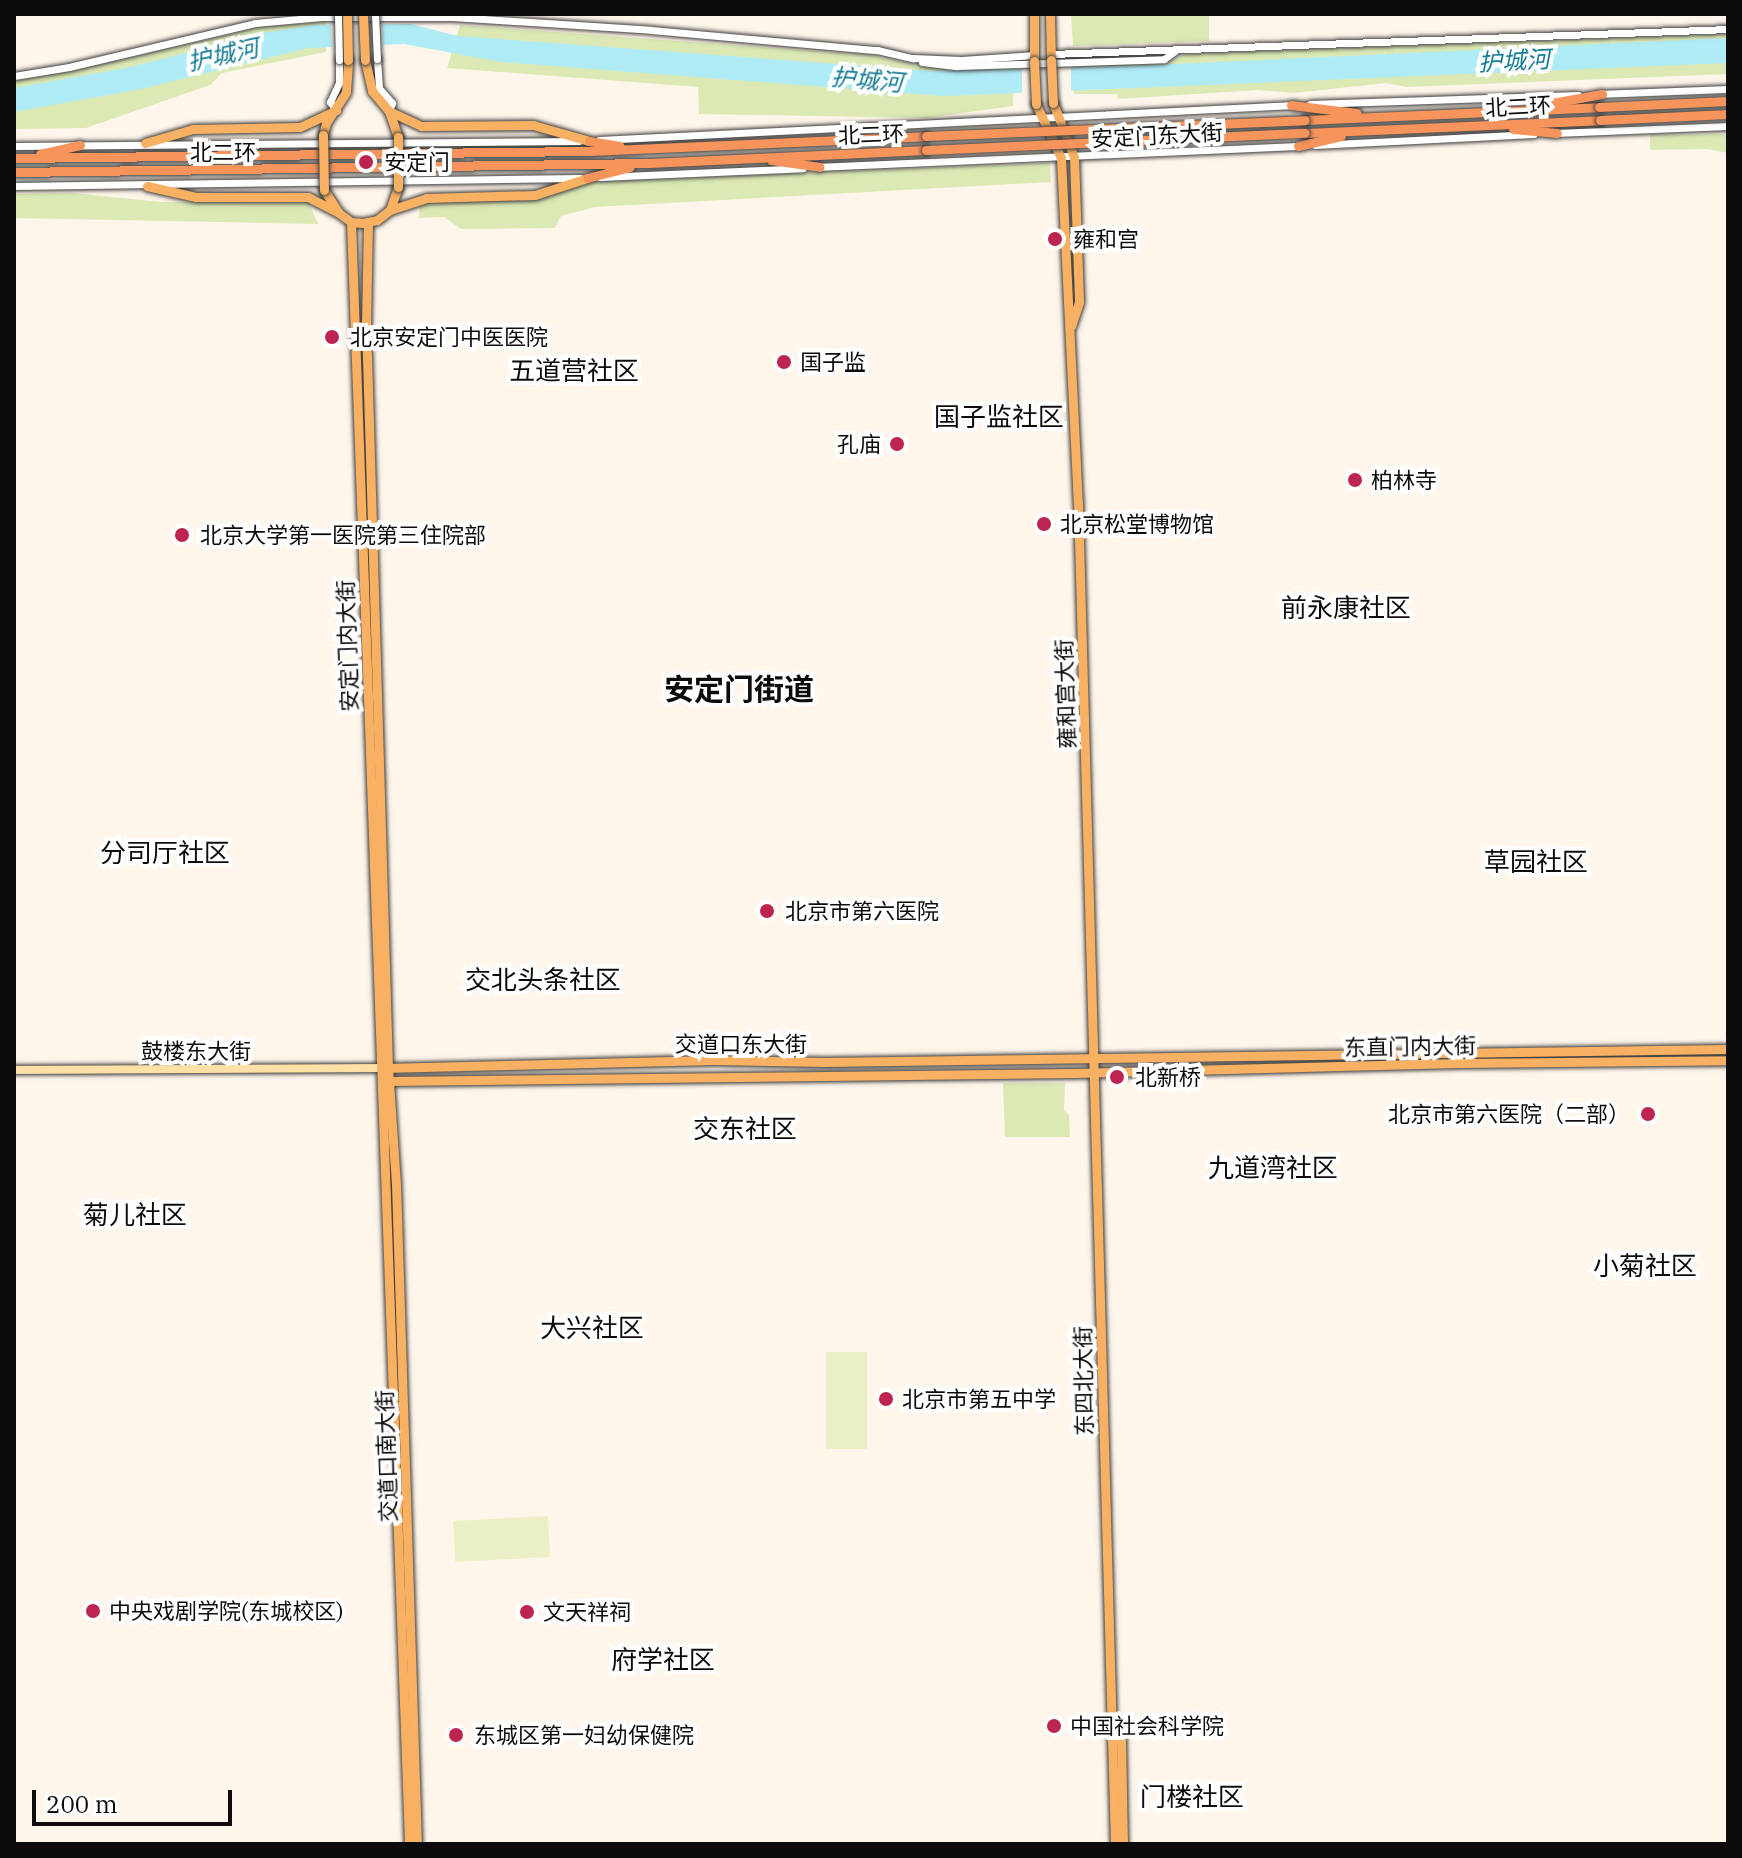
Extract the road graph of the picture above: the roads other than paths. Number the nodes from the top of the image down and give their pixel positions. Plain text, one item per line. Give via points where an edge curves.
1 (338, 14) edge
2 (347, 14) edge
3 (363, 14) edge
4 (375, 14) edge
5 (1034, 14) edge
6 (1050, 14) edge
7 (1727, 29) edge
8 (1175, 51) junction
9 (1051, 57) junction
10 (913, 58) junction
11 (1034, 58) junction
12 (343, 60) junction
13 (14, 76) edge
14 (1728, 89) edge
15 (1680, 91) junction
16 (1602, 94) junction
17 (1728, 101) edge
18 (1291, 105) junction
19 (333, 106) junction
20 (391, 107) junction
21 (1252, 108) junction
22 (1509, 111) junction
23 (1728, 114) edge
24 (1384, 116) junction
25 (1058, 117) junction
26 (1042, 118) junction
27 (938, 122) junction
28 (1478, 126) junction
29 (1728, 126) edge
30 (1682, 128) junction
31 (1366, 130) junction
32 (1557, 133) junction
33 (589, 141) junction
34 (145, 143) junction
35 (80, 145) junction
36 (14, 146) edge
37 (1298, 146) junction
38 (1252, 148) junction
39 (647, 150) junction
40 (744, 156) junction
41 (1074, 157) junction
42 (19, 158) edge
43 (1061, 158) junction
44 (649, 163) junction
45 (939, 163) junction
46 (820, 167) junction
47 (14, 172) edge
48 (587, 178) junction
49 (14, 186) edge
50 (147, 186) junction
51 (390, 210) junction
52 (339, 213) junction
53 (351, 222) junction
54 (368, 222) junction
55 (1070, 329) junction
56 (1728, 1049) edge
57 (1093, 1058) junction
58 (1728, 1060) edge
59 (384, 1068) junction
60 (14, 1070) edge
61 (1093, 1071) junction
62 (389, 1081) junction
63 (1112, 1689) junction
64 (409, 1844) edge
65 (417, 1844) edge
66 (1115, 1844) edge
67 (1123, 1844) edge

1 - 12 street, bridge
2 - 12 main road, bridge
3 - 20 main road, bridge via 372,91
4 - 20 street, bridge via 379,88
5 - 11 main road
6 - 9 main road, 雍和宫大街
7 - 8 street
8 - 9 street
8 - 10 street via 1164,59 957,66
9 - 25 main road, 雍和宫大街, bridge
10 - 11 street
10 - 13 street via 862,48 452,17 322,17 255,23
11 - 26 main road, bridge via 1036,104
12 - 19 main road via 346,92
14 - 15 street, 安定门东大街
15 - 16 street, 安定门东大街
15 - 30 street
16 - 18 street, 安定门东大街
16 - 22 highway
17 - 22 highway, 北二环, bridge
18 - 21 street, 安定门东大街
18 - 24 highway
19 - 34 main road via 300,127 193,129
19 - 52 main road, bridge via 323,135 324,190
20 - 33 main road via 421,126 533,125
20 - 51 main road, bridge via 398,137 398,187
21 - 25 street, 安定门东大街
21 - 38 street
22 - 24 highway, 北二环
23 - 28 highway, 北二环, bridge
24 - 39 highway, 北二环, bridge
25 - 26 street, 安定门东大街
25 - 41 main road, 雍和宫大街
26 - 27 street, 安定门东大街
26 - 43 main road
27 - 33 street, 安定门东大街
27 - 45 street
28 - 31 highway, 北二环
28 - 32 highway
29 - 30 street, 安定门东大街
30 - 32 street, 安定门东大街
31 - 37 highway
31 - 40 highway, 北二环, bridge
32 - 37 street, 安定门东大街
33 - 34 street, 安定门东大街
33 - 39 highway
34 - 35 street, 安定门东大街
35 - 36 street, 安定门东大街
35 - 42 highway
37 - 38 street, 安定门东大街
38 - 41 street, 安定门东大街
39 - 42 highway, 北二环
40 - 44 highway, 北二环
40 - 46 highway
41 - 43 street, 安定门东大街
41 - 55 main road, 雍和宫大街 via 1079,302
43 - 45 street, 安定门东大街
43 - 55 main road, 雍和宫大街
44 - 47 highway, 北二环
44 - 48 highway
45 - 46 street, 安定门东大街
46 - 48 street, 安定门东大街
48 - 50 street, 安定门东大街 via 198,181
48 - 51 main road via 535,195 426,198
49 - 50 street, 安定门东大街
50 - 52 main road via 196,197 308,197
51 - 54 main road
52 - 53 main road
53 - 54 main road
53 - 59 main road, 安定门内大街
54 - 59 main road, 安定门内大街
55 - 57 main road, 雍和宫大街
56 - 57 main road, 东直门内大街
57 - 59 main road, 交道口东大街
57 - 61 main road, 雍和宫大街
58 - 61 main road, 东直门内大街
59 - 60 main road, 鼓楼东大街
59 - 62 main road, 交道口南大街
59 - 64 main road, 交道口南大街
61 - 62 main road, 交道口东大街
61 - 63 main road, 东四北大街
62 - 65 main road, 交道口南大街
63 - 66 main road, 东四北大街
63 - 67 main road, 东四北大街 via 1121,1739

